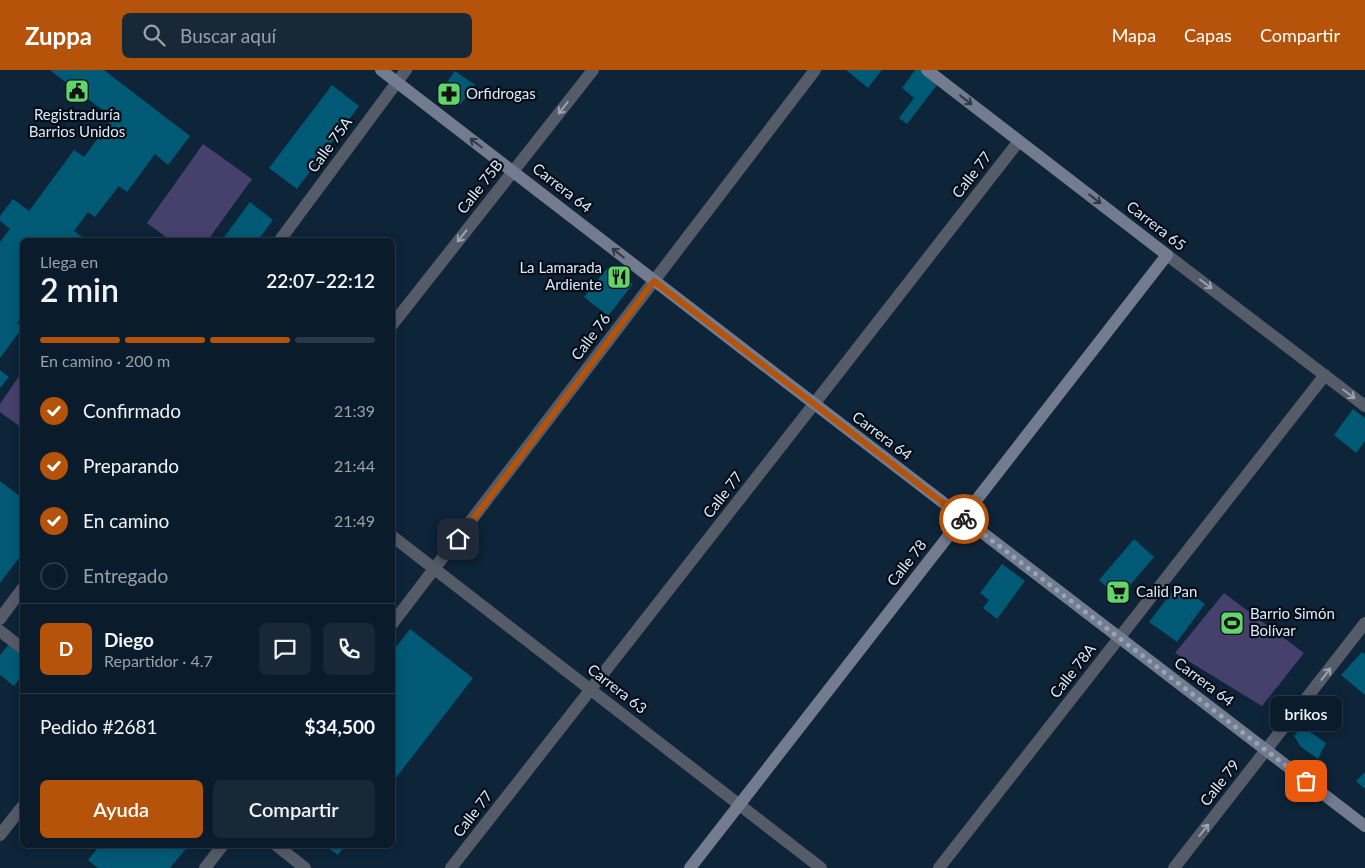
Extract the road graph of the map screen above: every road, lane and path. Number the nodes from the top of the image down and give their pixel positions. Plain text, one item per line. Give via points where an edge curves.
1 (381, 70) edge
2 (406, 70) edge
3 (593, 70) edge
4 (815, 70) edge
5 (928, 70) edge
6 (397, 82) junction
7 (1019, 140) junction
8 (513, 171) junction
9 (281, 238) edge
10 (1167, 255) junction
11 (654, 281) junction
12 (395, 321) edge
13 (1325, 375) junction
14 (814, 404) junction
15 (1365, 406) edge
16 (962, 518) junction
17 (395, 538) edge
18 (435, 569) junction
19 (20, 592) edge
20 (0, 619) edge
21 (395, 620) edge
22 (1365, 623) edge
23 (0, 631) edge
24 (1119, 638) junction
25 (20, 646) edge
26 (591, 690) junction
27 (1266, 750) junction
28 (740, 805) junction
29 (20, 809) edge
30 (1365, 826) edge
31 (0, 835) edge
32 (221, 848) edge
33 (280, 848) edge
34 (206, 868) edge
35 (305, 868) edge
36 (452, 868) edge
37 (690, 868) edge
38 (821, 868) edge
39 (939, 868) edge
40 (1174, 868) edge

1 - 6 street, Carrera 64
2 - 6 street, Calle 75A
3 -> 8 street, Calle 75B
4 - 11 street, Calle 76
5 -> 7 street, Carrera 65
8 -> 6 street, Carrera 64
6 - 9 street, Calle 75A
7 -> 10 street, Carrera 65
7 - 14 street, Calle 77
11 -> 8 street, Carrera 64
8 -> 12 street, Calle 75B
10 -> 13 street, Carrera 65
10 - 16 street, Calle 78
11 - 14 street, Carrera 64
11 - 18 street, Calle 76
13 -> 15 street, Carrera 65
13 - 24 street, Calle 78A
14 - 16 street, Carrera 64
14 - 26 street, Calle 77
16 - 24 street, Carrera 64
16 - 28 street, Calle 78
17 - 18 street, Carrera 63
18 - 21 street, Calle 76
18 - 26 street, Carrera 63
19 - 20 street
27 -> 22 street, Calle 79
23 - 25 street
24 - 27 street, Carrera 64
24 - 39 street, Calle 78A
26 - 28 street, Carrera 63
26 - 36 street, Calle 77
27 - 30 street, Carrera 64
40 -> 27 street, Calle 79
28 - 37 street, Calle 78
28 - 38 street, Carrera 63
29 - 31 street
32 - 34 street
33 - 35 street

